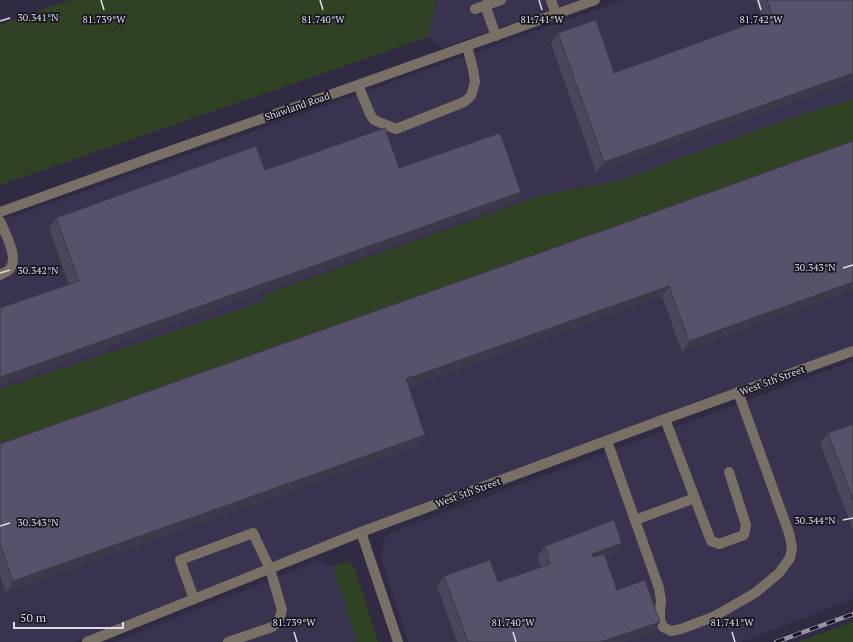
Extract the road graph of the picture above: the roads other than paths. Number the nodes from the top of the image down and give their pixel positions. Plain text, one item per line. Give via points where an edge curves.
1 (500, 0) edge
2 (551, 0) edge
3 (595, 0) edge
4 (556, 14) junction
5 (496, 36) junction
6 (467, 46) junction
7 (358, 85) junction
8 (0, 212) edge
9 (0, 221) edge
10 (0, 275) edge
11 (853, 351) edge
12 (738, 392) junction
13 (665, 419) junction
14 (607, 441) junction
15 (729, 472) dead end
16 (695, 498) junction
17 (635, 520) junction
18 (361, 532) junction
19 (270, 569) junction
20 (194, 599) junction
21 (87, 642) edge
22 (228, 642) edge
23 (398, 642) edge

1 - 5 street via 480,7
2 - 4 street
3 - 4 street, Shawland Road
4 - 5 street, Shawland Road
5 - 6 street, Shawland Road
6 - 7 street, Shawland Road
6 - 7 street via 474,69 475,82 471,96 464,102 396,129 374,120
7 - 8 street, Shawland Road
9 - 10 street via 13,252 12,264 8,271
11 - 12 street, West 5th Street
12 - 13 street, West 5th Street
12 - 17 street via 789,533 792,547 790,558 779,573 755,593 713,617 671,631 663,627 660,620 659,588
13 - 14 street, West 5th Street
13 - 16 street
14 - 17 street
14 - 18 street, West 5th Street
15 - 16 street via 746,525 744,535 718,544 711,541
16 - 17 street
18 - 19 street, West 5th Street
18 - 23 street
19 - 20 street, West 5th Street
19 - 20 street via 253,533 180,560
19 - 22 street via 282,610 280,618 272,627
20 - 21 street, West 5th Street

